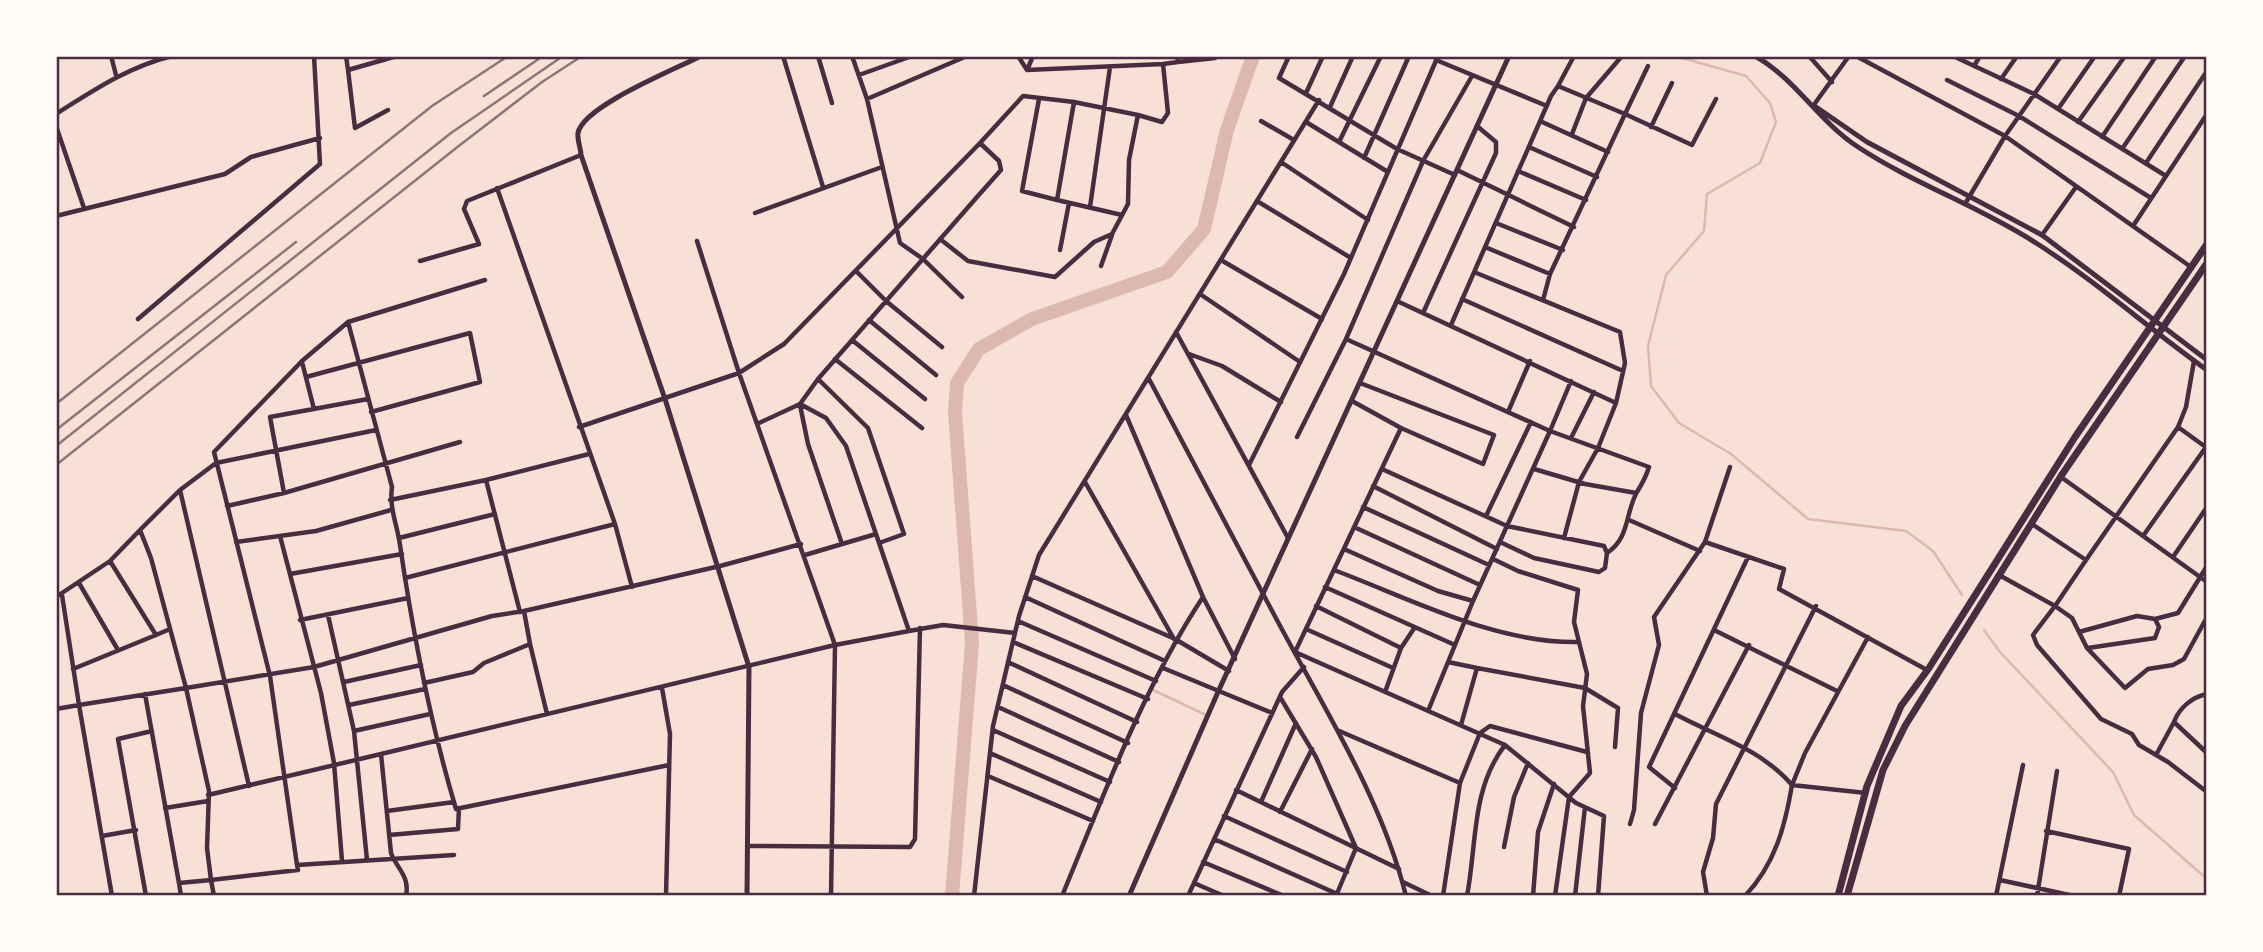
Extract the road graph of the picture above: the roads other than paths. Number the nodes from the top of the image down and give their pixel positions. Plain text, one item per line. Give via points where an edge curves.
1 (111, 56) edge
2 (143, 56) edge
3 (172, 56) edge
4 (314, 56) edge
5 (346, 56) edge
6 (397, 56) edge
7 (701, 56) edge
8 (783, 56) edge
9 (818, 56) edge
10 (852, 56) edge
11 (912, 56) edge
12 (967, 56) edge
13 (1018, 56) edge
14 (1033, 56) edge
15 (1289, 56) edge
16 (1323, 56) edge
17 (1353, 56) edge
18 (1381, 56) edge
19 (1409, 56) edge
20 (1509, 56) edge
21 (1574, 56) edge
22 (1622, 56) edge
23 (1809, 56) edge
24 (1849, 56) edge
25 (1856, 56) edge
26 (1952, 56) edge
27 (1980, 56) edge
28 (2017, 56) edge
29 (2061, 56) edge
30 (2095, 56) edge
31 (2125, 56) edge
32 (2156, 56) edge
33 (2185, 56) edge
34 (1759, 57) edge
35 (1215, 58) dead end
36 (1437, 58) edge
37 (1177, 59) edge
38 (144, 63) junction
39 (1163, 64) junction
40 (1648, 66) dead end
41 (1974, 66) junction
42 (1110, 67) junction
43 (348, 70) junction
44 (1027, 71) junction
45 (2207, 71) edge
46 (116, 75) junction
47 (859, 75) junction
48 (1472, 76) junction
49 (2001, 79) junction
50 (1947, 80) dead end
51 (1832, 82) junction
52 (1672, 83) dead end
53 (1495, 86) junction
54 (1558, 86) junction
55 (1306, 93) junction
56 (2034, 94) junction
57 (1586, 98) junction
58 (867, 99) junction
59 (1039, 99) junction
60 (1716, 99) dead end
61 (1319, 100) junction
62 (1073, 102) junction
63 (832, 103) dead end
64 (1546, 106) junction
65 (1814, 106) junction
66 (1330, 107) junction
67 (1105, 108) junction
68 (2059, 109) junction
69 (388, 110) dead end
70 (56, 114) edge
71 (1625, 114) junction
72 (2207, 114) edge
73 (1138, 115) junction
74 (2019, 116) junction
75 (1351, 120) junction
76 (1261, 121) dead end
77 (1540, 121) junction
78 (1306, 122) junction
79 (2078, 122) junction
80 (56, 126) edge
81 (1477, 127) junction
82 (1651, 127) junction
83 (1572, 134) junction
84 (1375, 135) junction
85 (2005, 136) junction
86 (2102, 137) junction
87 (320, 138) junction
88 (1294, 141) junction
89 (980, 142) junction
90 (1339, 142) junction
91 (59, 145) edge
92 (1529, 147) junction
93 (1397, 149) junction
94 (2122, 149) junction
95 (1608, 152) junction
96 (581, 155) junction
97 (1364, 158) junction
98 (1423, 161) junction
99 (1281, 162) junction
100 (2146, 163) junction
101 (882, 167) junction
102 (1518, 171) junction
103 (1388, 172) junction
104 (1456, 172) junction
105 (2166, 176) junction
106 (1597, 177) junction
107 (1484, 183) junction
108 (823, 187) junction
109 (2077, 187) junction
110 (497, 188) junction
111 (1969, 194) junction
112 (1508, 195) junction
113 (2151, 198) junction
114 (1057, 200) junction
115 (1586, 200) junction
116 (1257, 201) junction
117 (1069, 203) junction
118 (1965, 204) junction
119 (1090, 207) junction
120 (84, 208) junction
121 (755, 213) dead end
122 (1122, 215) junction
123 (56, 216) edge
124 (1368, 220) junction
125 (1496, 223) junction
126 (2133, 226) junction
127 (1574, 227) junction
128 (896, 229) junction
129 (1112, 234) junction
130 (2042, 235) junction
131 (940, 239) junction
132 (697, 241) dead end
133 (2207, 244) edge
134 (1485, 247) junction
135 (1060, 250) dead end
136 (1563, 250) junction
137 (1351, 258) junction
138 (923, 259) junction
139 (1221, 260) junction
140 (420, 261) dead end
141 (2207, 263) edge
142 (1101, 266) dead end
143 (2191, 267) junction
144 (856, 271) junction
145 (1474, 272) junction
146 (1550, 274) junction
147 (485, 279) dead end
148 (1200, 294) junction
149 (962, 297) dead end
150 (1462, 299) junction
151 (1543, 300) junction
152 (886, 301) junction
153 (1397, 301) junction
154 (1423, 313) junction
155 (2154, 318) junction
156 (138, 319) dead end
157 (1322, 319) junction
158 (869, 320) junction
159 (348, 322) junction
160 (1451, 325) junction
161 (2148, 326) junction
162 (2165, 327) junction
163 (1176, 331) junction
164 (2159, 334) junction
165 (1346, 339) junction
166 (852, 340) junction
167 (942, 347) dead end
168 (1375, 350) junction
169 (1188, 354) junction
170 (835, 359) junction
171 (1530, 360) junction
172 (2207, 360) edge
173 (2194, 361) junction
174 (302, 362) junction
175 (1300, 362) junction
176 (358, 363) junction
177 (2207, 370) edge
178 (1623, 371) junction
179 (739, 373) junction
180 (936, 375) dead end
181 (306, 377) junction
182 (818, 379) junction
183 (1149, 379) junction
184 (1571, 381) junction
185 (1360, 383) junction
186 (1594, 392) junction
187 (368, 399) junction
188 (665, 399) junction
189 (925, 399) dead end
190 (1352, 401) junction
191 (1280, 402) junction
192 (1616, 403) junction
193 (800, 404) junction
194 (314, 409) junction
195 (371, 412) junction
196 (1508, 412) junction
197 (1126, 415) junction
198 (1531, 422) junction
199 (759, 423) junction
200 (579, 427) junction
201 (2178, 427) junction
202 (922, 428) dead end
203 (1401, 428) junction
204 (376, 430) junction
205 (1550, 431) junction
206 (1297, 437) dead end
207 (1571, 439) junction
208 (460, 442) dead end
209 (2206, 447) edge
210 (1598, 448) junction
211 (276, 452) junction
212 (589, 454) junction
213 (385, 462) junction
214 (216, 463) junction
215 (1249, 466) junction
216 (1730, 467) dead end
217 (1381, 469) junction
218 (1534, 469) junction
219 (2061, 476) junction
220 (486, 480) junction
221 (1084, 482) junction
222 (1578, 482) junction
223 (1374, 485) junction
224 (180, 490) junction
225 (284, 493) junction
226 (1636, 493) junction
227 (390, 500) junction
228 (227, 506) junction
229 (1363, 507) junction
230 (2207, 507) edge
231 (391, 510) junction
232 (495, 514) junction
233 (1486, 516) junction
234 (2116, 516) junction
235 (1629, 520) junction
236 (615, 524) junction
237 (2031, 524) junction
238 (1507, 526) junction
239 (1354, 527) junction
240 (140, 530) junction
241 (876, 534) junction
242 (280, 536) junction
243 (2143, 536) junction
244 (399, 538) junction
245 (1564, 538) junction
246 (1289, 539) junction
247 (236, 542) junction
248 (1500, 542) junction
249 (1705, 542) junction
250 (879, 543) junction
251 (801, 544) junction
252 (842, 544) junction
253 (1344, 548) junction
254 (1497, 549) junction
255 (1700, 551) junction
256 (1607, 553) junction
257 (402, 554) junction
258 (506, 554) junction
259 (805, 555) junction
260 (1748, 557) junction
261 (2173, 557) junction
262 (1493, 559) junction
263 (2086, 560) junction
264 (110, 561) junction
265 (1489, 565) junction
266 (720, 566) junction
267 (2207, 566) edge
268 (1334, 570) junction
269 (290, 574) junction
270 (2000, 575) junction
271 (1032, 576) junction
272 (2200, 577) junction
273 (405, 578) junction
274 (2207, 582) edge
275 (79, 583) junction
276 (1480, 585) junction
277 (632, 587) junction
278 (1325, 587) junction
279 (1264, 594) junction
280 (59, 596) edge
281 (1025, 597) junction
282 (1203, 597) junction
283 (408, 598) junction
284 (1473, 601) junction
285 (1316, 606) junction
286 (1816, 606) junction
287 (2055, 606) junction
288 (522, 612) junction
289 (328, 615) junction
290 (2207, 618) edge
291 (2155, 619) junction
292 (300, 620) junction
293 (1465, 620) junction
294 (1018, 621) junction
295 (1415, 627) junction
296 (920, 628) junction
297 (170, 629) junction
298 (1306, 629) junction
299 (1714, 629) junction
300 (909, 631) junction
301 (2079, 632) junction
302 (1015, 633) junction
303 (156, 635) junction
304 (1868, 637) junction
305 (415, 639) junction
306 (1175, 639) junction
307 (1013, 642) junction
308 (1579, 642) junction
309 (530, 644) junction
310 (835, 645) junction
311 (1455, 645) junction
312 (1749, 645) junction
313 (1401, 648) junction
314 (2087, 648) junction
315 (118, 650) junction
316 (1295, 652) junction
317 (1234, 659) junction
318 (339, 660) junction
319 (1165, 661) junction
320 (1008, 662) junction
321 (1448, 662) junction
322 (1785, 662) junction
323 (421, 665) junction
324 (314, 667) junction
325 (750, 667) junction
326 (1163, 667) junction
327 (1304, 667) junction
328 (1393, 668) junction
329 (1477, 668) junction
330 (72, 669) junction
331 (1927, 670) junction
332 (1229, 671) junction
333 (270, 676) junction
334 (1156, 681) junction
335 (226, 682) junction
336 (344, 682) junction
337 (1003, 685) junction
338 (425, 686) junction
339 (186, 688) junction
340 (662, 688) junction
341 (1585, 688) junction
342 (1219, 691) junction
343 (1837, 691) junction
344 (1384, 692) junction
345 (145, 694) junction
346 (2206, 696) edge
347 (1280, 697) junction
348 (1148, 699) junction
349 (79, 705) junction
350 (349, 705) junction
351 (998, 707) junction
352 (56, 709) edge
353 (1428, 711) junction
354 (1272, 713) junction
355 (430, 714) junction
356 (547, 714) junction
357 (1675, 714) junction
358 (1137, 722) junction
359 (2174, 722) junction
360 (1296, 723) junction
361 (1461, 724) junction
362 (1336, 729) junction
363 (993, 730) junction
364 (152, 731) junction
365 (354, 731) junction
366 (1706, 731) junction
367 (1480, 733) junction
368 (436, 741) junction
369 (1128, 743) junction
370 (1505, 745) junction
371 (1615, 747) dead end
372 (1312, 748) junction
373 (1746, 749) junction
374 (990, 752) junction
375 (1587, 752) junction
376 (2207, 753) edge
377 (381, 754) junction
378 (2156, 755) junction
379 (359, 759) junction
380 (1119, 762) junction
381 (334, 763) junction
382 (1528, 763) junction
383 (669, 765) junction
384 (2023, 765) dead end
385 (2057, 771) dead end
386 (988, 776) junction
387 (286, 778) junction
388 (1110, 782) junction
389 (1460, 783) junction
390 (1554, 784) junction
391 (1792, 785) junction
392 (250, 786) junction
393 (1675, 788) junction
394 (1236, 790) junction
395 (2207, 792) edge
396 (1866, 793) junction
397 (1569, 797) junction
398 (208, 798) junction
399 (454, 802) junction
400 (1101, 802) junction
401 (1261, 802) junction
402 (1585, 807) junction
403 (165, 808) junction
404 (459, 808) junction
405 (387, 811) junction
406 (1280, 812) junction
407 (1224, 816) junction
408 (1093, 821) junction
409 (1630, 824) dead end
410 (1655, 824) dead end
411 (136, 830) junction
412 (2046, 831) junction
413 (389, 835) junction
414 (102, 836) junction
415 (1214, 839) junction
416 (750, 846) junction
417 (1504, 847) dead end
418 (1356, 848) junction
419 (831, 849) junction
420 (454, 855) dead end
421 (392, 858) junction
422 (367, 860) junction
423 (342, 861) junction
424 (1203, 862) junction
425 (297, 865) junction
426 (1399, 869) junction
427 (1347, 872) junction
428 (211, 880) junction
429 (2000, 880) junction
430 (1402, 882) junction
431 (179, 883) junction
432 (1194, 883) junction
433 (2038, 889) junction
434 (1339, 895) edge
435 (2119, 895) edge
436 (112, 896) edge
437 (146, 896) edge
438 (181, 896) edge
439 (214, 896) edge
440 (406, 896) edge
441 (666, 896) edge
442 (747, 896) edge
443 (831, 896) edge
444 (974, 896) edge
445 (1062, 896) edge
446 (1129, 896) edge
447 (1188, 896) edge
448 (1224, 896) edge
449 (1284, 896) edge
450 (1406, 896) edge
451 (1432, 896) edge
452 (1443, 896) edge
453 (1467, 896) edge
454 (1534, 896) edge
455 (1555, 896) edge
456 (1574, 896) edge
457 (1598, 896) edge
458 (1707, 896) edge
459 (1745, 896) edge
460 (1838, 896) edge
461 (1847, 896) edge
462 (1996, 896) edge
463 (2037, 896) edge
464 (2074, 896) edge
465 (2080, 896) edge
466 (2152, 896) edge

1 - 46 street
2 - 38 street
3 - 38 street
4 - 87 street
5 - 43 street
6 - 43 street
7 - 96 street via 585,120 578,133
8 - 108 street
9 - 63 street
10 - 47 street
11 - 47 street
12 - 58 street
13 - 44 street
14 - 44 street
15 - 55 street via 1279,78
16 - 55 street
17 - 66 street
18 - 75 street
19 - 84 street
20 - 53 street
21 - 54 street
22 - 57 street
23 - 51 street
24 - 51 street
25 - 85 street
26 - 41 street
27 - 41 street
28 - 49 street
29 - 56 street
30 - 68 street
31 - 79 street
32 - 86 street
33 - 94 street
34 - 65 street
35 - 37 street
36 - 48 street
36 - 93 street
37 - 39 street
38 - 46 street
39 - 42 street
39 - 73 street via 1168,113 1162,122
40 - 71 street
41 - 49 street
42 - 44 street
42 - 67 street
43 - 69 street via 355,128
45 - 100 street
46 - 70 street
47 - 58 street
48 - 53 street
48 - 98 street
49 - 56 street
50 - 74 street
51 - 65 street
52 - 82 street
53 - 64 street
53 - 81 street
54 - 57 street
54 - 64 street
55 - 61 street
56 - 68 street
56 - 74 street
57 - 71 street
57 - 83 street
58 - 101 street
59 - 62 street
59 - 89 street via 1023,96
59 - 114 street via 1022,191
60 - 82 street via 1692,145
61 - 66 street
61 - 78 street
62 - 67 street
62 - 114 street
64 - 77 street
65 - 111 street via 1867,142
65 - 118 street via 1830,128 1858,148
66 - 75 street
67 - 73 street
67 - 119 street
68 - 79 street
71 - 82 street
71 - 95 street
72 - 105 street
73 - 122 street via 1129,160 1128,205
74 - 85 street
74 - 113 street
75 - 84 street
75 - 90 street
76 - 88 street
77 - 83 street
77 - 92 street
78 - 88 street
78 - 90 street
79 - 86 street
80 - 91 street
81 - 104 street
81 - 107 street via 1497,145
83 - 95 street
84 - 93 street
84 - 97 street
85 - 109 street
85 - 111 street
86 - 94 street
87 - 120 street via 251,157 225,174
87 - 156 street via 320,164
88 - 99 street
89 - 128 street
89 - 131 street via 999,161 1001,170
90 - 97 street
91 - 120 street
92 - 102 street
92 - 106 street
93 - 98 street
93 - 103 street
94 - 100 street
95 - 106 street
96 - 110 street
96 - 188 street
97 - 103 street
98 - 104 street
98 - 165 street
99 - 116 street
99 - 124 street
100 - 105 street
101 - 108 street
101 - 128 street
102 - 112 street
102 - 115 street
103 - 124 street
104 - 107 street
104 - 153 street
105 - 113 street
106 - 115 street
107 - 112 street
107 - 154 street
108 - 121 street
109 - 126 street
109 - 130 street
110 - 140 street via 467,201 464,209 480,244
110 - 200 street
111 - 118 street
111 - 130 street
112 - 125 street
112 - 127 street
113 - 126 street
114 - 117 street
115 - 127 street
116 - 137 street
116 - 139 street
117 - 119 street
117 - 135 street
118 - 161 street via 2051,252
119 - 122 street
120 - 123 street
122 - 129 street
124 - 137 street
125 - 134 street
125 - 136 street
126 - 143 street
127 - 136 street
128 - 138 street via 900,243
128 - 144 street
129 - 131 street via 1094,242 1055,277 968,261
129 - 142 street
130 - 155 street
131 - 138 street
132 - 179 street
133 - 143 highway
134 - 145 street
134 - 146 street
136 - 146 street
137 - 157 street
138 - 149 street
138 - 152 street
139 - 148 street
139 - 157 street
141 - 162 highway
143 - 155 highway
144 - 152 street
144 - 179 street via 784,344
145 - 150 street
145 - 151 street
146 - 151 street
147 - 159 street
148 - 163 street
148 - 175 street
150 - 160 street
150 - 178 street
151 - 178 street via 1620,331
152 - 158 street
152 - 167 street
153 - 154 street
153 - 168 street
154 - 160 street
155 - 161 highway
155 - 162 street
157 - 175 street
158 - 166 street
158 - 180 street
159 - 174 street
159 - 176 street
160 - 171 street
161 - 164 street
161 - 331 highway
162 - 164 highway
162 - 172 street
163 - 169 street
163 - 183 street
164 - 173 street
164 - 219 highway
165 - 168 street
165 - 206 street
166 - 170 street
166 - 189 street
168 - 185 street
168 - 196 street
169 - 191 street via 1223,366
169 - 215 street
170 - 182 street
170 - 202 street
171 - 184 street
171 - 196 street
173 - 177 street
173 - 201 street
174 - 181 street
174 - 214 street via 214,452
175 - 191 street
176 - 181 street
176 - 187 street
176 - 195 street via 470,333 480,382
178 - 192 street
179 - 188 street
179 - 199 street
181 - 194 street
182 - 193 street
182 - 250 street via 868,428 904,534
183 - 197 street
183 - 279 street
184 - 186 street
184 - 205 street
185 - 190 street
185 - 203 street via 1494,435 1483,464
186 - 192 street
186 - 207 street
187 - 194 street
187 - 195 street
188 - 200 street
188 - 266 street
190 - 203 street
190 - 246 street
191 - 215 street
192 - 210 street
193 - 199 street
193 - 241 street via 826,418 846,446
193 - 252 street via 808,444
194 - 211 street via 270,417
195 - 204 street
196 - 198 street
197 - 221 street
197 - 282 street
198 - 205 street
198 - 233 street
199 - 251 street
200 - 212 street
201 - 209 street
201 - 234 street
203 - 217 street
204 - 211 street
204 - 213 street
205 - 207 street
205 - 218 street
207 - 210 street
208 - 213 street
209 - 243 street
210 - 222 street
210 - 226 street via 1649,467
211 - 214 street
211 - 225 street
212 - 220 street
212 - 236 street
213 - 225 street
213 - 227 street via 392,487
214 - 224 street
214 - 228 street
215 - 246 street
216 - 249 street
217 - 223 street
217 - 233 street
218 - 222 street
218 - 238 street
219 - 234 street
219 - 237 highway
220 - 227 street
220 - 232 street
221 - 271 street
221 - 306 street
222 - 226 street
222 - 245 street
223 - 229 street
223 - 254 street
224 - 240 street
224 - 335 street
225 - 228 street
226 - 235 street
227 - 231 street
228 - 247 street
229 - 239 street
229 - 265 street
230 - 261 street
231 - 242 street
231 - 244 street
232 - 244 street
232 - 258 street
233 - 238 street
234 - 243 street
234 - 263 street
235 - 255 street
235 - 256 street via 1618,545
236 - 258 street
236 - 277 street
237 - 263 street
237 - 270 highway
238 - 245 street
238 - 248 street
239 - 253 street
239 - 276 street
240 - 264 street
240 - 297 street
241 - 250 street
241 - 252 street
242 - 247 street
242 - 269 street
243 - 261 street
244 - 257 street
245 - 256 street via 1604,546
246 - 279 street
247 - 333 street
248 - 254 street
248 - 256 street via 1534,558 1599,572 1605,568
249 - 255 street
249 - 260 street
250 - 300 street
251 - 259 street
251 - 266 street
252 - 259 street
253 - 268 street
253 - 284 street via 1438,591
254 - 262 street
255 - 409 street via 1654,617 1659,645 1641,713
257 - 269 street
257 - 273 street
258 - 273 street
258 - 288 street
259 - 310 street
260 - 286 street via 1784,569 1779,589
260 - 299 street
261 - 272 street
262 - 265 street
262 - 308 street via 1578,590 1574,622
263 - 287 street
264 - 275 street
264 - 303 street
265 - 276 street
266 - 277 street
266 - 325 street
267 - 272 street
268 - 278 street
268 - 293 street
269 - 292 street
270 - 287 street
270 - 461 highway via 1905,726 1883,770
271 - 281 street
271 - 306 street
272 - 274 street
272 - 291 street via 2178,614
273 - 283 street
275 - 280 street
275 - 315 street
276 - 284 street
277 - 288 street
278 - 285 street
278 - 295 street
279 - 316 street
279 - 317 street
280 - 330 street
281 - 294 street
281 - 319 street
282 - 306 street
282 - 317 street
283 - 289 street
283 - 305 street
284 - 293 street
285 - 298 street
285 - 313 street
286 - 304 street
286 - 322 street
287 - 301 street via 2072,618
287 - 378 street via 2033,635 2037,645 2101,719 2132,734 2139,745
288 - 305 street
288 - 309 street
289 - 292 street
289 - 318 street
290 - 314 street via 2184,659 2173,666 2148,669 2125,688
291 - 301 street via 2137,616
291 - 314 street via 2159,626 2155,638
292 - 324 street
293 - 308 street via 1546,643
293 - 311 street
294 - 302 street
294 - 334 street
295 - 311 street
295 - 313 street
296 - 300 street
296 - 302 street via 943,625
296 - 419 street via 915,839 909,847
297 - 303 street
297 - 339 street
298 - 316 street
298 - 328 street
299 - 312 street
299 - 357 street
300 - 310 street
301 - 314 street
302 - 307 street
303 - 315 street
304 - 331 street
304 - 343 street
305 - 318 street
305 - 323 street
306 - 319 street
306 - 332 street
307 - 320 street
307 - 348 street
308 - 341 street via 1587,674
309 - 338 street via 473,672
309 - 356 street
310 - 325 street
310 - 419 street
311 - 321 street
312 - 322 street
312 - 366 street
313 - 328 street
315 - 330 street
316 - 327 street
316 - 344 street
317 - 332 street
318 - 324 street
318 - 336 street
319 - 326 street
320 - 337 street
320 - 358 street
321 - 329 street
321 - 353 street
322 - 343 street
322 - 373 street
323 - 336 street
323 - 338 street
324 - 333 street
324 - 381 street
325 - 340 street
325 - 416 street
326 - 334 street
326 - 342 street
327 - 347 street
327 - 362 street
328 - 344 street
329 - 341 street
329 - 361 street
330 - 349 street
331 - 396 highway via 1901,706
332 - 342 street
333 - 335 street
333 - 387 street
334 - 348 street
335 - 339 street
335 - 392 street
336 - 350 street
337 - 351 street
337 - 369 street
338 - 350 street
338 - 355 street
339 - 345 street
339 - 398 street
340 - 356 street
340 - 383 street via 670,734
341 - 371 street via 1618,708
341 - 375 street
342 - 354 street
342 - 446 street
343 - 391 street
344 - 353 street
345 - 349 street
345 - 364 street
346 - 359 street via 2178,711
347 - 354 street
347 - 360 street
348 - 358 street
349 - 352 street
349 - 414 street
350 - 365 street
351 - 363 street
351 - 380 street
353 - 361 street
354 - 394 street
355 - 365 street
355 - 368 street
356 - 368 street
357 - 366 street
357 - 393 street via 1649,767
358 - 369 street
359 - 376 street
359 - 378 street
360 - 372 street
360 - 401 street
361 - 367 street
362 - 389 street
362 - 426 street
363 - 374 street
363 - 388 street
364 - 403 street
364 - 411 street via 118,739
365 - 379 street
366 - 373 street
366 - 393 street
367 - 370 street
367 - 375 street via 1490,726
367 - 389 street
368 - 377 street
368 - 399 street
369 - 380 street
370 - 382 street
370 - 453 street via 1493,760 1479,799
372 - 406 street
372 - 418 street
373 - 391 street via 1769,762
373 - 458 street via 1716,804 1703,872
374 - 386 street
374 - 400 street
375 - 397 street via 1590,773
377 - 379 street
377 - 405 street
378 - 395 street
379 - 381 street
379 - 422 street
380 - 388 street
381 - 387 street
381 - 423 street
382 - 390 street
382 - 417 street via 1514,797
383 - 404 street
383 - 441 street
384 - 429 street
385 - 412 street
386 - 408 street
386 - 444 street
387 - 392 street
387 - 425 street
388 - 400 street
389 - 452 street
390 - 397 street
390 - 454 street via 1538,832
391 - 396 street
391 - 459 street via 1782,836 1759,881
392 - 398 street
393 - 410 street
394 - 401 street
394 - 407 street
396 - 460 highway
397 - 402 street
397 - 455 street
398 - 403 street
398 - 428 street
399 - 404 street
399 - 405 street
400 - 408 street
401 - 406 street
402 - 456 street
402 - 457 street via 1604,816
403 - 431 street
404 - 413 street via 458,829
405 - 413 street
406 - 418 street
407 - 415 street
407 - 427 street
408 - 445 street
411 - 414 street
411 - 437 street
412 - 433 street
412 - 435 street via 2129,849
413 - 421 street
414 - 436 street
415 - 424 street
415 - 434 street
416 - 419 street
416 - 442 street
418 - 426 street
418 - 427 street
419 - 443 street
420 - 421 street
421 - 422 street
421 - 440 street via 400,864 408,885
422 - 423 street
423 - 425 street
424 - 432 street
424 - 449 street
425 - 428 street via 298,870
426 - 430 street
427 - 434 street
428 - 431 street
428 - 439 street
429 - 433 street
429 - 462 street
430 - 450 street
430 - 451 street
431 - 438 street
432 - 447 street
432 - 448 street
433 - 463 street
433 - 464 street
435 - 465 street
435 - 466 street

